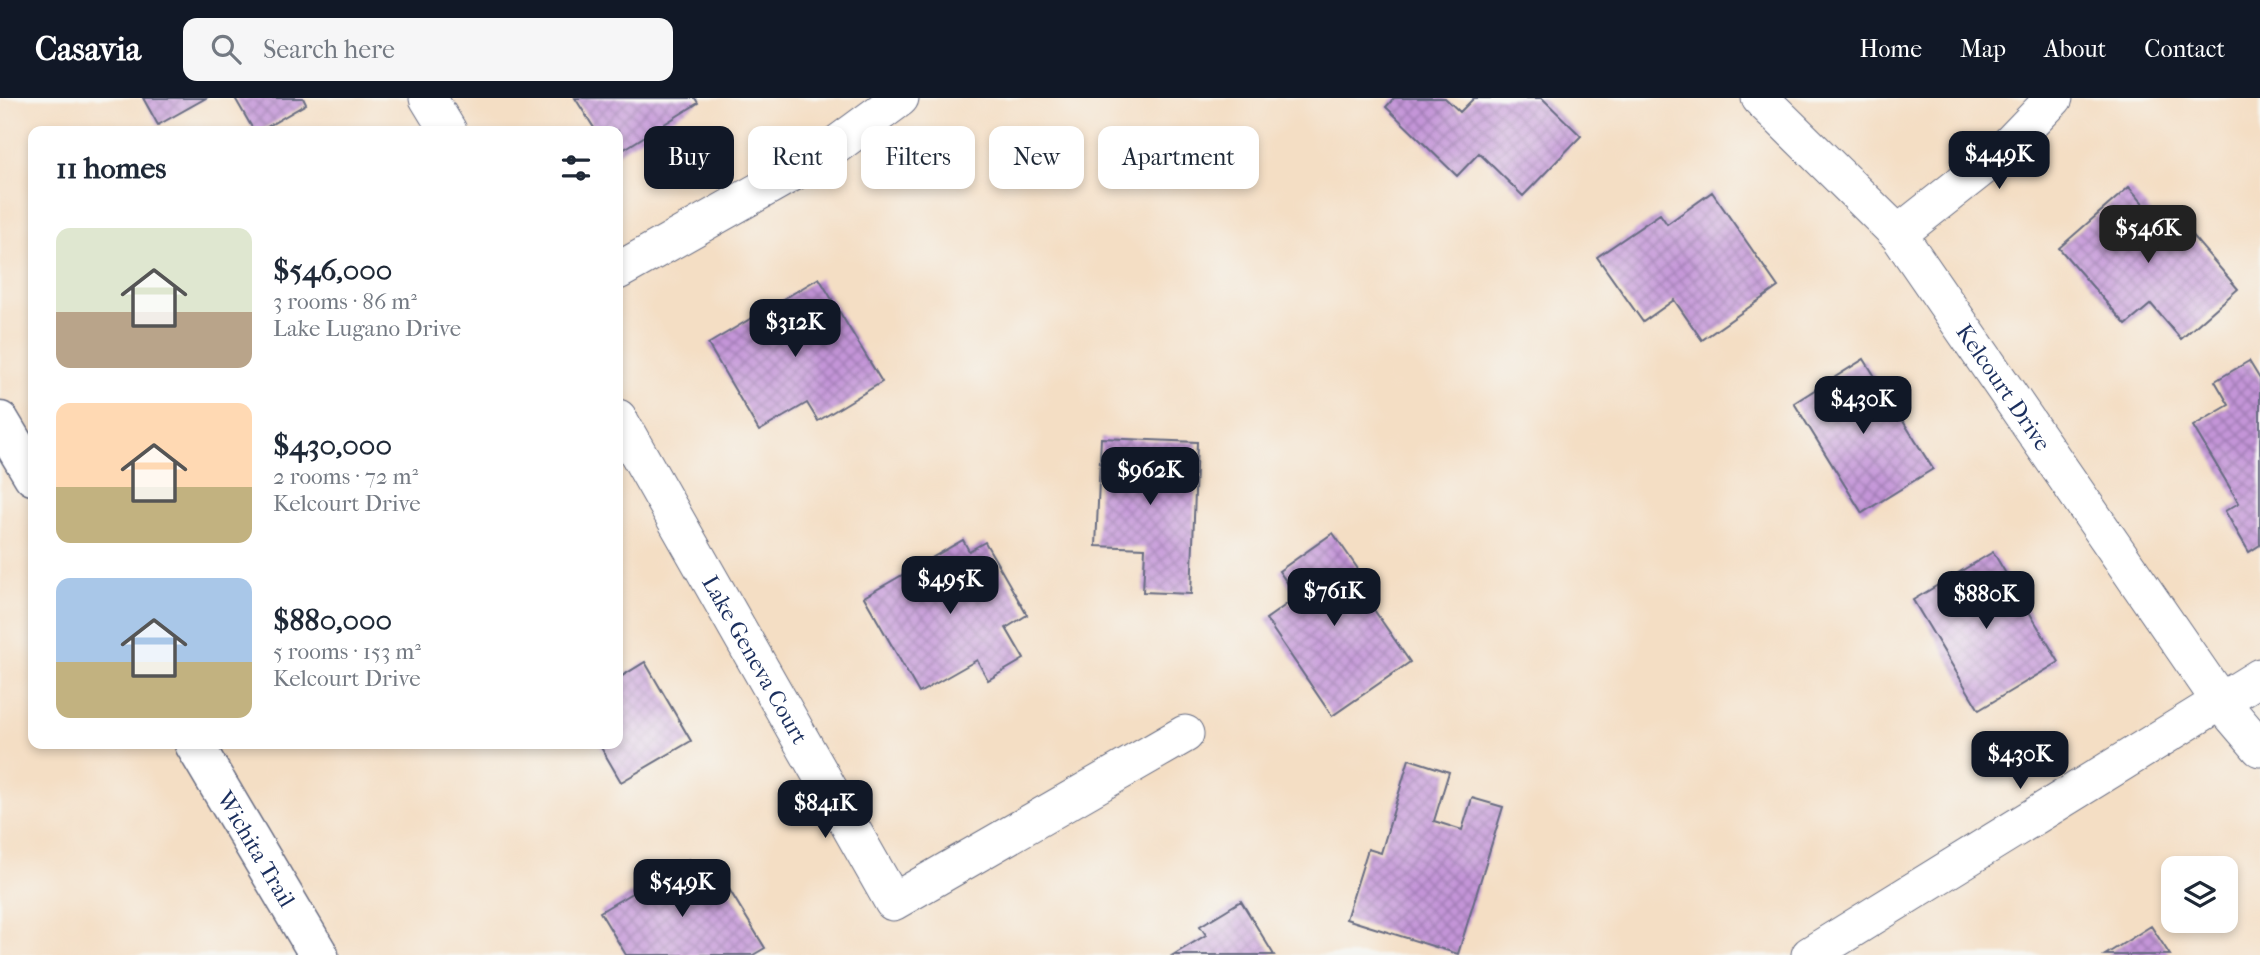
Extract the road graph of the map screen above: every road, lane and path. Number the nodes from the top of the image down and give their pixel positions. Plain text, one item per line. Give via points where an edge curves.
1 (428, 98) edge
2 (900, 98) edge
3 (1760, 98) edge
4 (2054, 98) edge
5 (445, 126) edge
6 (1898, 234) junction
7 (623, 268) edge
8 (0, 421) edge
9 (623, 427) edge
10 (28, 468) edge
11 (2260, 677) edge
12 (2220, 701) junction
13 (1185, 734) dead end
14 (2260, 748) edge
15 (197, 749) edge
16 (318, 955) edge
17 (1810, 955) edge

1 - 5 street
2 - 7 street via 820,157
3 - 6 street, Kelcourt Drive
4 - 6 street via 2003,151
6 - 12 street, Kelcourt Drive
8 - 10 street
9 - 13 street, Lake Geneva Court via 893,902
11 - 12 street
12 - 14 street, Kelcourt Drive
12 - 17 street
15 - 16 street, Wichita Trail

